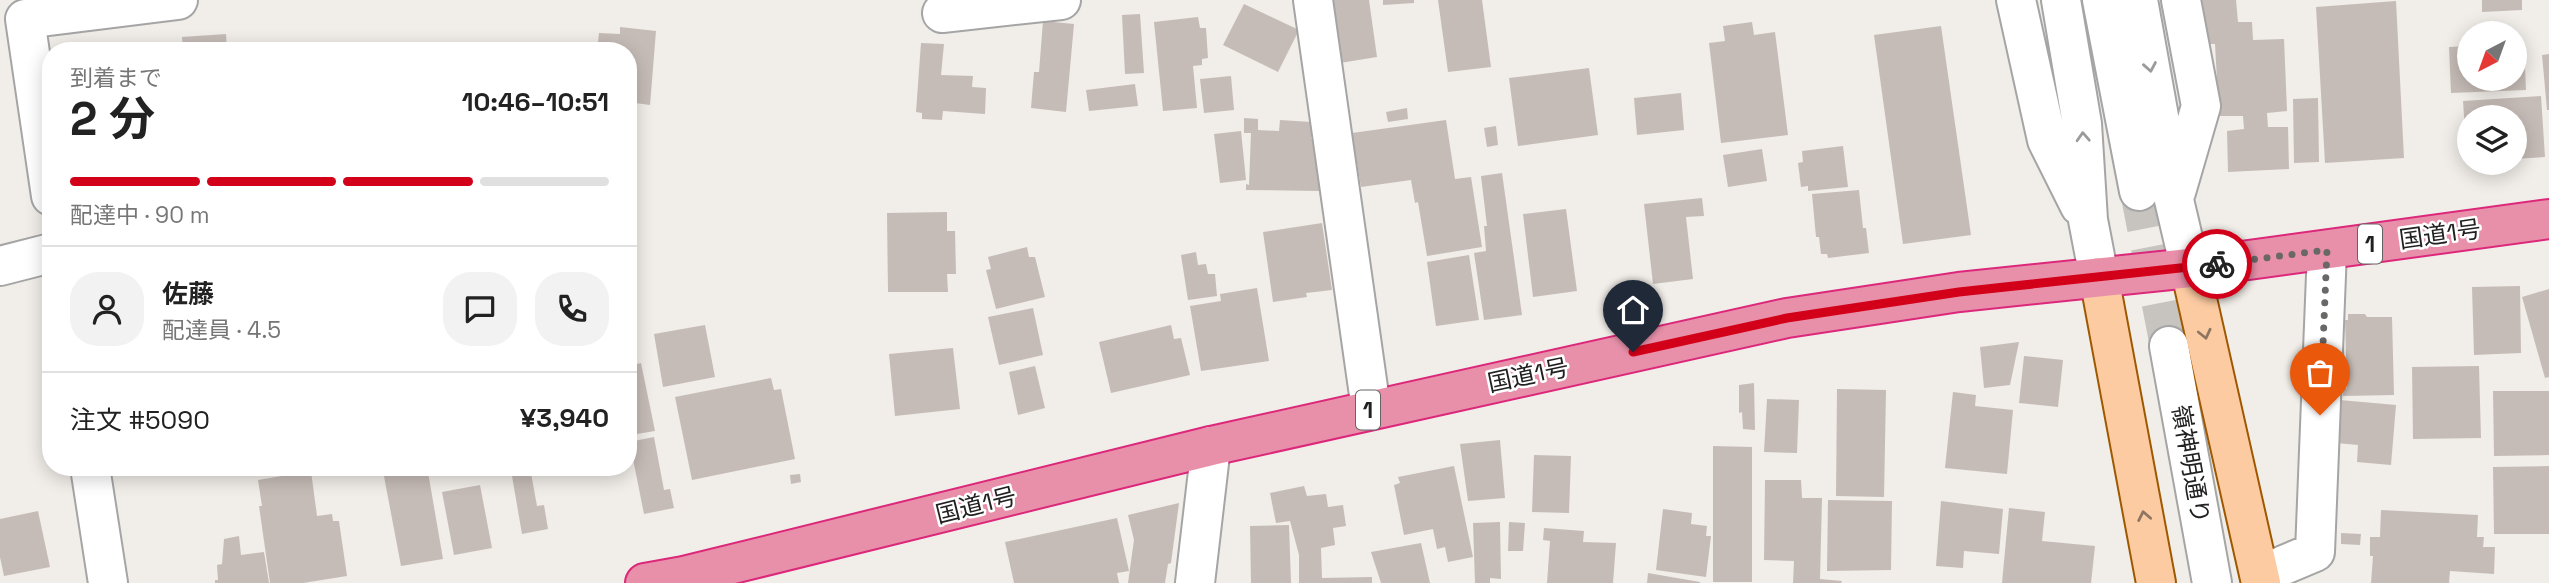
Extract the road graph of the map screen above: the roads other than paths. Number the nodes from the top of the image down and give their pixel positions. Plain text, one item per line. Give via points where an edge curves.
1 (178, 0) edge
2 (1061, 0) edge
3 (1313, 0) edge
4 (2016, 0) edge
5 (2061, 0) edge
6 (2102, 0) edge
7 (2138, 0) edge
8 (2181, 0) edge
9 (942, 13) dead end
10 (15, 50) edge
11 (42, 160) edge
12 (2156, 196) junction
13 (2549, 219) edge
14 (2088, 220) junction
15 (2327, 250) junction
16 (42, 255) edge
17 (0, 266) edge
18 (2190, 268) junction
19 (2099, 277) junction
20 (2169, 346) tunnel mouth
21 (1371, 409) junction
22 (1211, 446) junction
23 (91, 476) edge
24 (2261, 579) edge
25 (684, 580) edge
26 (107, 583) edge
27 (645, 583) edge
28 (1195, 583) edge
29 (2157, 583) edge
30 (2212, 583) edge

1 - 10 street via 25,19
2 - 9 street
3 - 21 street
4 - 14 street via 2047,140
14 -> 5 street via 2082,124
6 - 12 street
7 -> 12 street
8 - 12 street via 2200,106
10 - 11 street
12 - 18 street
13 - 15 highway, 国道1号 / 1
14 - 19 street
15 - 18 highway, 国道1号 / 1
15 - 24 street via 2315,552
16 - 17 street
18 - 19 highway, 国道1号 / 1
18 -> 24 main road
19 - 21 highway, 国道1号 / 1 via 1787,318
29 -> 19 main road
20 - 30 street, 嶺神明通り
21 - 22 highway, 国道1号 / 1
22 - 25 highway, 国道1号 / 1
22 - 28 street
23 - 26 street
25 - 27 highway, 国道1号 / 1

